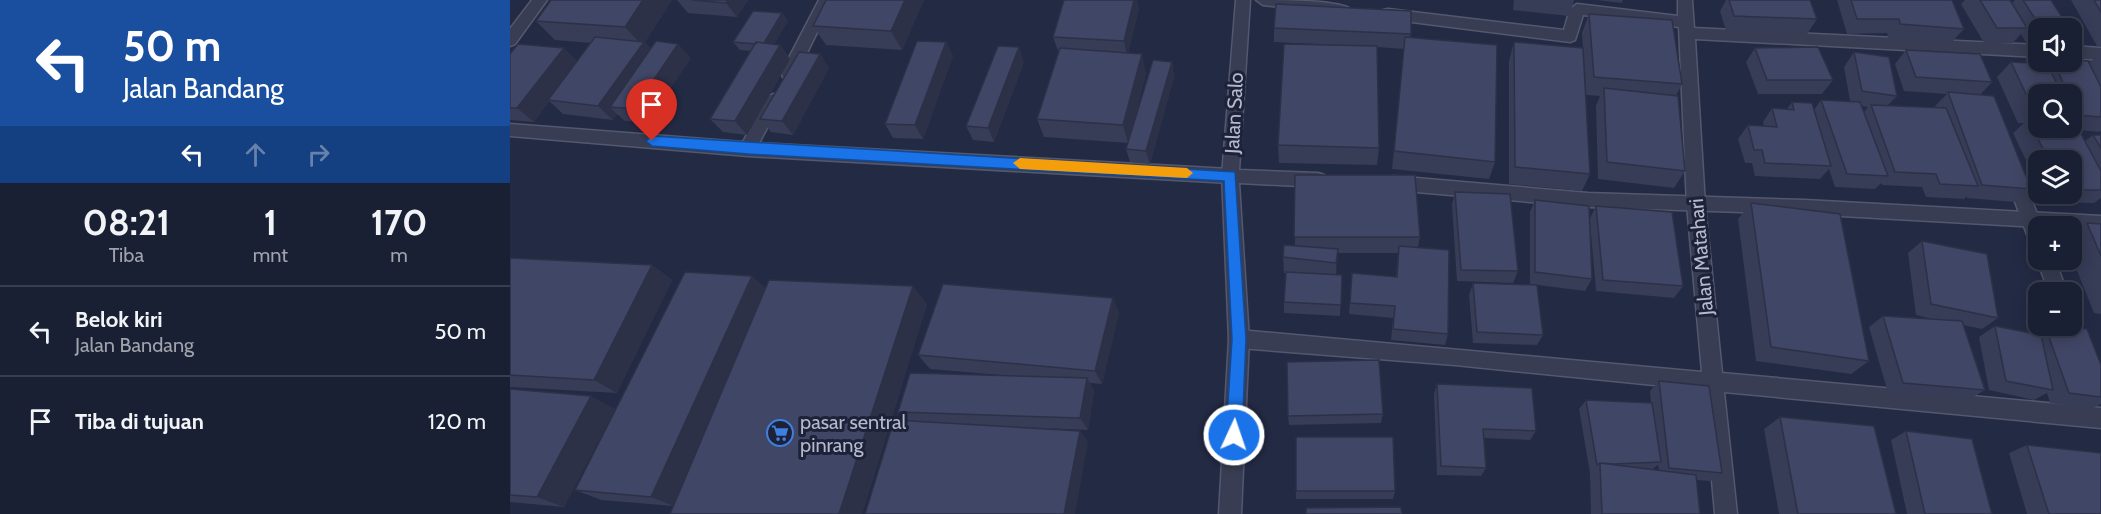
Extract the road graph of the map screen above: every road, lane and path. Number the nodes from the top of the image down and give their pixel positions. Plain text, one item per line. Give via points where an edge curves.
1 (540, 0) edge
2 (826, 0) edge
3 (1243, 0) edge
4 (1263, 0) edge
5 (1685, 0) edge
6 (1355, 10) edge
7 (1378, 13) edge
8 (1687, 27) junction
9 (1954, 29) edge
10 (510, 40) edge
11 (2028, 51) edge
12 (1965, 53) junction
13 (2082, 53) edge
14 (2101, 54) edge
15 (510, 130) edge
16 (748, 149) junction
17 (2005, 155) edge
18 (1230, 176) junction
19 (1338, 181) edge
20 (1373, 182) edge
21 (1696, 206) junction
22 (2029, 216) edge
23 (2028, 220) edge
24 (2082, 222) edge
25 (2101, 223) edge
26 (1239, 339) junction
27 (1713, 384) junction
28 (2101, 418) edge
29 (1230, 514) edge
30 (1726, 514) edge

1 - 10 street
2 - 16 street
3 - 18 street, Jalan Salo
4 - 6 street
5 - 8 street, Jalan Matahari
7 - 8 street via 1570,36 1577,9
8 - 12 street
8 - 21 street, Jalan Matahari
9 - 12 street
11 - 12 street
13 - 14 street
15 - 16 street
16 - 18 street
17 - 22 street
18 - 19 street
18 - 26 street, Jalan Salo
20 - 21 street
21 - 23 street via 1805,207
21 - 27 street, Jalan Matahari
24 - 25 street
26 - 27 street via 1383,349
26 - 29 street, Jalan Salo
27 - 28 street
27 - 30 street, Jalan Matahari

